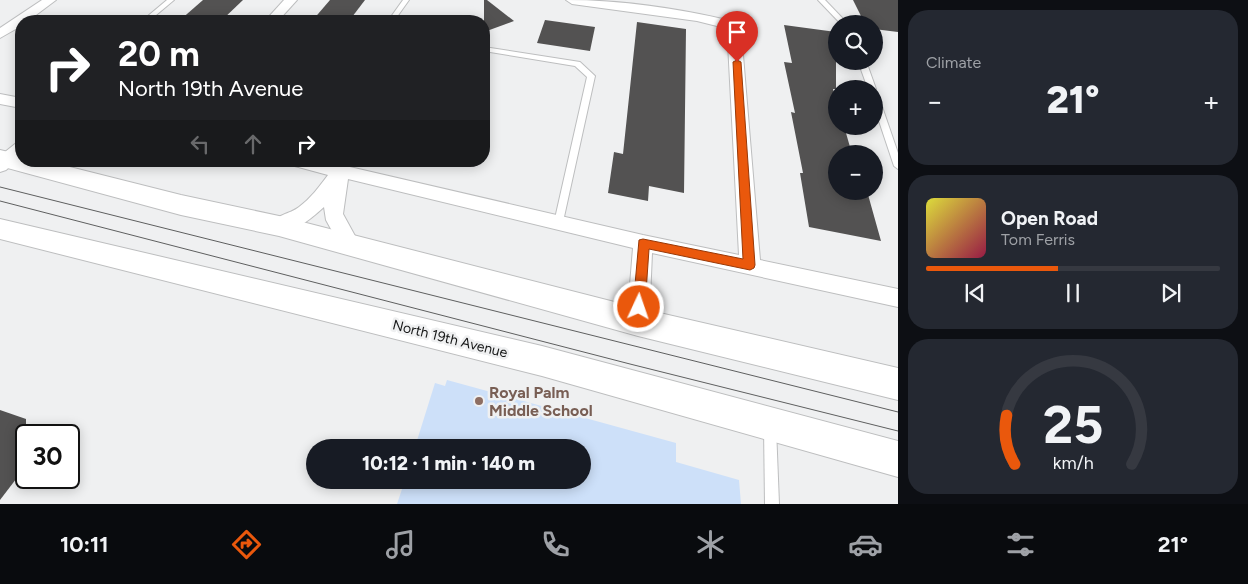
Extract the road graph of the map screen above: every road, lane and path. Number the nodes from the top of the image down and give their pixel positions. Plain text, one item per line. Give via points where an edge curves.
1 (50, 0) edge
2 (171, 0) edge
3 (291, 0) edge
4 (406, 0) edge
5 (572, 0) edge
6 (821, 0) edge
7 (28, 15) edge
8 (152, 15) edge
9 (277, 15) edge
10 (395, 15) edge
11 (836, 15) edge
12 (15, 24) edge
13 (0, 34) edge
14 (490, 50) edge
15 (0, 99) edge
16 (15, 102) edge
17 (883, 122) edge
18 (898, 166) edge
19 (40, 167) edge
20 (321, 167) edge
21 (340, 172) junction
22 (559, 223) junction
23 (279, 226) junction
24 (0, 229) edge
25 (643, 243) junction
26 (350, 245) junction
27 (750, 265) junction
28 (898, 298) edge
29 (638, 322) junction
30 (898, 384) edge
31 (770, 423) junction
32 (898, 459) edge
33 (772, 504) edge

1 - 7 street
2 - 8 lane
3 - 9 street
4 - 10 lane
5 - 27 street via 726,24 735,43
6 - 11 lane
12 - 13 street
14 - 22 lane via 577,64 591,76
15 - 16 street
17 - 18 lane
19 - 23 main road via 181,205
20 - 21 street
21 - 22 street
21 - 23 street via 318,202 304,214
21 - 26 street via 332,208 334,219
22 - 25 street
23 - 26 main road
24 - 31 main road, North 19th Avenue via 542,362
25 - 27 street
25 - 29 street
26 - 29 main road
27 - 28 street
29 - 30 main road
31 - 32 main road, North 19th Avenue
31 - 33 lane

